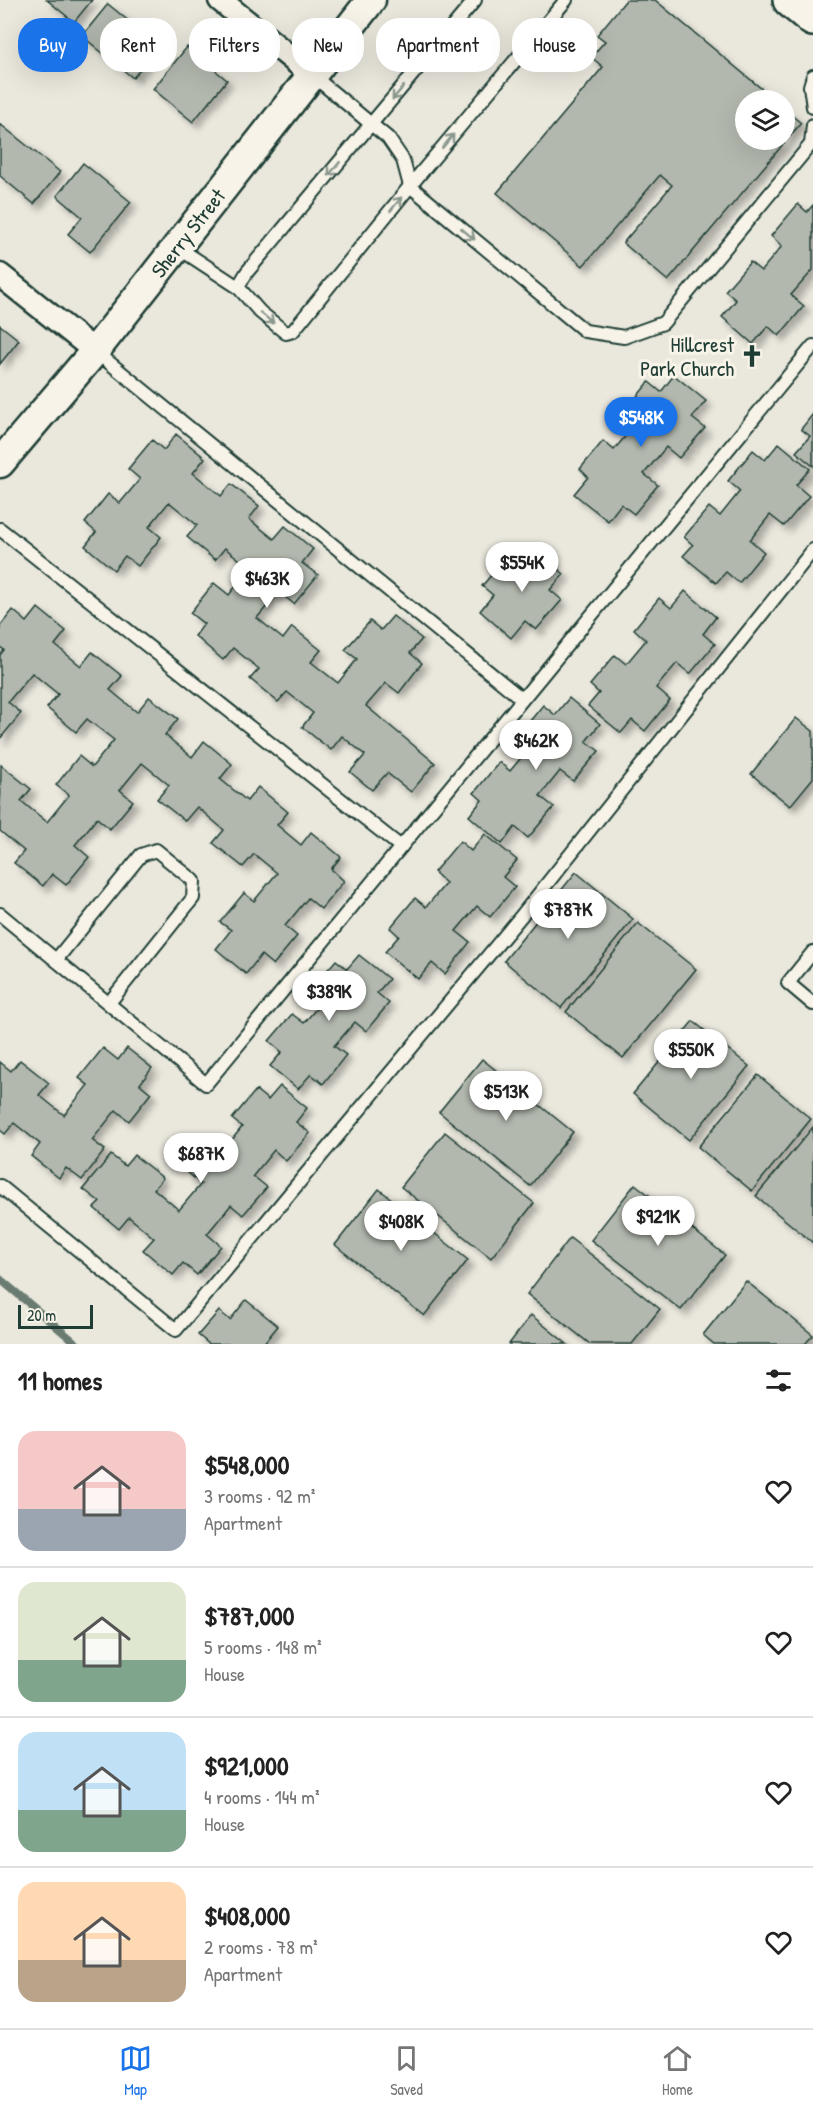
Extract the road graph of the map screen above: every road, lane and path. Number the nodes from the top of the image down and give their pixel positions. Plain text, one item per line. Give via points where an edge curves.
1 (220, 0) edge
2 (371, 0) edge
3 (475, 0) edge
4 (566, 0) edge
5 (789, 0) edge
6 (813, 19) edge
7 (312, 75) junction
8 (813, 76) edge
9 (813, 107) edge
10 (372, 124) junction
11 (813, 125) edge
12 (410, 186) junction
13 (177, 247) junction
14 (0, 275) edge
15 (238, 287) junction
16 (813, 346) edge
17 (95, 351) junction
18 (0, 463) edge
19 (0, 529) edge
20 (813, 550) edge
21 (522, 699) junction
22 (401, 847) junction
23 (0, 914) edge
24 (813, 952) edge
25 (56, 960) junction
26 (109, 1003) junction
27 (813, 1004) edge
28 (0, 1186) edge

1 - 7 street
2 - 7 street, Sherry Street
3 -> 10 lane
12 -> 4 lane
5 - 6 main road
7 - 10 lane
7 - 13 street, Sherry Street
8 - 9 lane
10 - 12 lane via 403,160
10 -> 15 lane
12 -> 11 lane via 585,331 624,338 663,324 811,144
15 -> 12 lane via 286,333 294,331
13 - 15 lane
13 - 17 street, Sherry Street
14 - 17 street
16 - 21 lane
17 - 18 street, Sherry Street
17 - 21 lane
19 - 22 lane
20 - 28 lane via 522,915 176,1330
21 - 22 lane
22 - 26 lane via 206,1083
23 - 25 lane
24 - 27 lane via 788,983
25 - 26 lane
25 - 26 lane via 141,855 156,850 164,856 194,881 193,898

